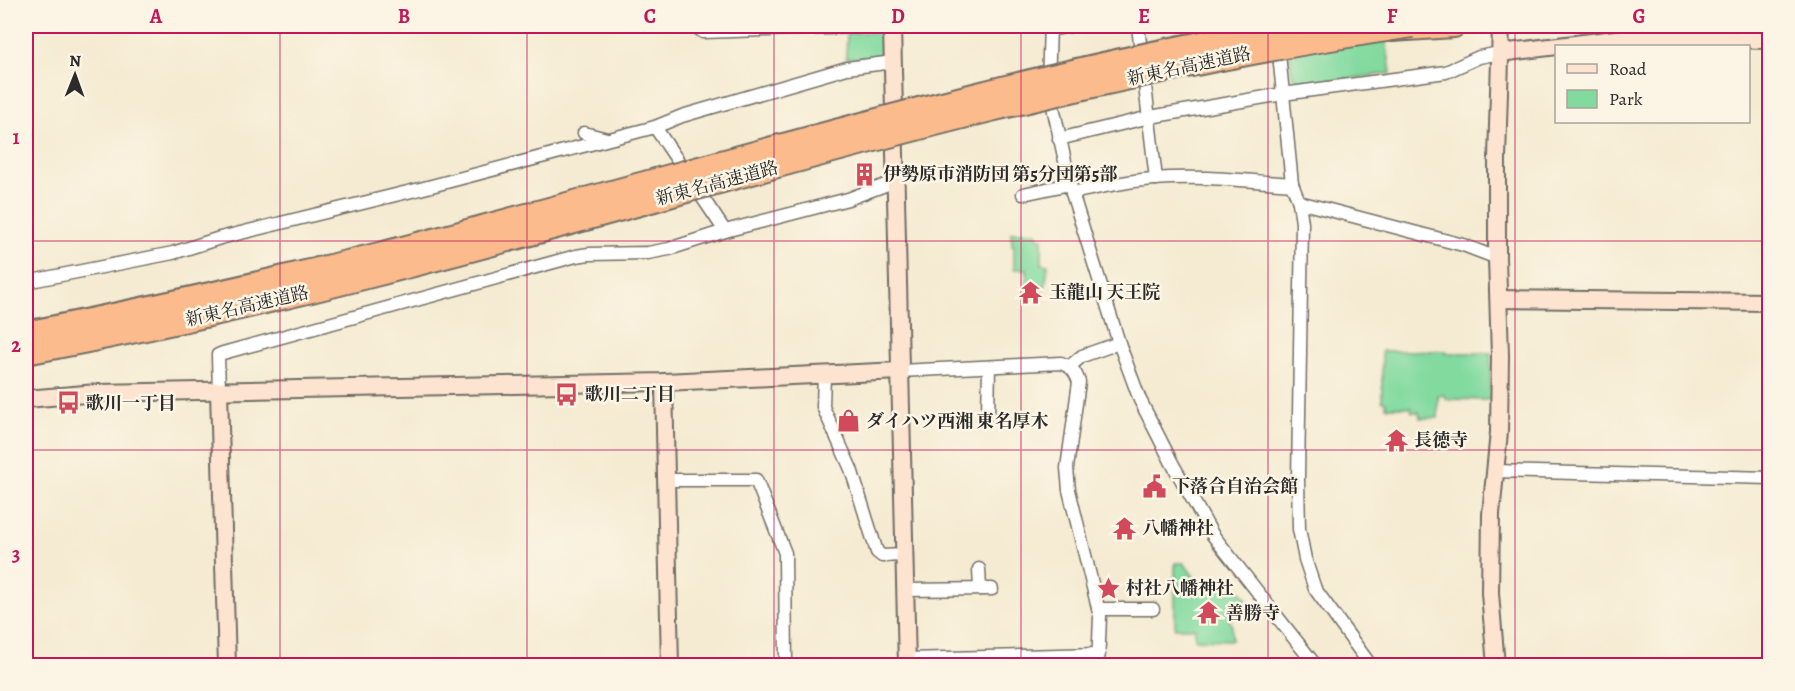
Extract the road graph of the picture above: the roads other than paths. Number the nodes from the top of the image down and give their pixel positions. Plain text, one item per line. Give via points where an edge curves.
1 (695, 26) edge
2 (892, 26) edge
3 (1070, 26) edge
4 (1138, 26) edge
5 (1275, 26) edge
6 (1289, 26) edge
7 (1412, 26) edge
8 (1454, 26) edge
9 (1501, 26) edge
10 (1050, 28) edge
11 (1366, 32) junction
12 (1770, 40) edge
13 (1566, 45) edge
14 (1555, 46) edge
15 (1500, 53) junction
16 (893, 62) junction
17 (1283, 94) junction
18 (1150, 117) junction
19 (656, 127) junction
20 (584, 133) dead end
21 (608, 139) junction
22 (1059, 139) junction
23 (1156, 179) junction
24 (896, 181) junction
25 (1292, 184) junction
26 (1071, 188) junction
27 (1028, 190) dead end
28 (1299, 202) junction
29 (725, 231) junction
30 (1497, 258) junction
31 (26, 282) edge
32 (1499, 299) junction
33 (1770, 302) edge
34 (26, 333) edge
35 (1119, 343) junction
36 (26, 353) edge
37 (1070, 366) junction
38 (989, 367) junction
39 (900, 371) junction
40 (824, 374) junction
41 (664, 382) junction
42 (219, 392) junction
43 (26, 399) edge
44 (988, 416) dead end
45 (1494, 471) junction
46 (1770, 478) edge
47 (665, 480) junction
48 (904, 555) junction
49 (979, 569) dead end
50 (905, 590) junction
51 (1098, 609) junction
52 (1153, 609) dead end
53 (1098, 660) edge
54 (907, 662) edge
55 (227, 666) edge
56 (670, 666) edge
57 (786, 666) edge
58 (1316, 666) edge
59 (1371, 666) edge
60 (1496, 666) edge

1 - 2 street via 703,32
2 - 16 street
3 - 10 street
4 - 18 street
5 - 17 street
6 - 34 highway, 新東名高速道路, bridge via 1129,57 985,91 384,252
7 - 11 highway, 新東名高速道路, bridge
8 - 11 highway, bridge
9 - 15 street
10 - 22 street via 1048,84
11 - 36 highway, 新東名高速道路, bridge via 1136,76 1001,108 367,277 154,328
12 - 13 street via 1632,37
14 - 15 street
15 - 17 street via 1479,57 1446,72
15 - 30 street
16 - 19 street via 847,68
16 - 24 street
17 - 18 street
17 - 25 street
18 - 22 street
18 - 23 street
19 - 21 street
19 - 29 street
20 - 21 street
21 - 31 street via 173,253
22 - 26 street
23 - 25 street via 1212,178
23 - 26 street
24 - 29 street via 848,199
24 - 39 street
25 - 28 street
26 - 27 street
26 - 35 street
28 - 30 street via 1464,245
28 - 59 street via 1299,529 1315,589
29 - 42 street via 648,253 576,256 223,353 218,355
30 - 32 street
32 - 33 street
32 - 45 street via 1499,432
35 - 37 street via 1082,356
35 - 58 street via 1140,400 1212,534
37 - 38 street via 1061,363
37 - 51 street via 1079,382 1067,468 1069,490
38 - 39 street
38 - 44 street
39 - 40 street
39 - 48 street
40 - 41 street
40 - 48 street via 823,407 851,469 877,552 882,556
41 - 42 street
41 - 47 street
42 - 43 street via 97,393
42 - 55 street
45 - 46 street
45 - 60 street via 1490,593
47 - 56 street
47 - 57 street via 756,480 785,553
48 - 50 street
49 - 50 street via 986,589
50 - 54 street
51 - 52 street
51 - 53 street
53 - 54 street

